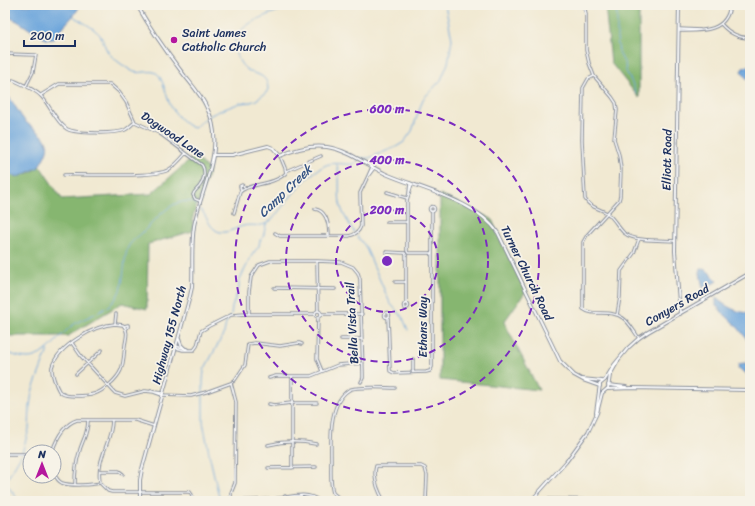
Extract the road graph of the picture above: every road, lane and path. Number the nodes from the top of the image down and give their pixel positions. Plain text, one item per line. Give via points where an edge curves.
1 (137, 5) edge
2 (584, 5) edge
3 (679, 5) edge
4 (730, 5) edge
5 (721, 24) junction
6 (679, 30) junction
7 (750, 38) edge
8 (5, 54) edge
9 (594, 76) junction
10 (13, 80) dead end
11 (26, 86) junction
12 (41, 95) junction
13 (135, 122) junction
14 (186, 153) junction
15 (214, 156) junction
16 (280, 156) junction
17 (321, 156) dead end
18 (373, 168) junction
19 (286, 171) junction
20 (64, 174) dead end
21 (412, 183) junction
22 (245, 188) junction
23 (241, 191) junction
24 (387, 192) dead end
25 (407, 198) junction
26 (200, 201) junction
27 (315, 210) dead end
28 (432, 211) dead end
29 (234, 213) dead end
30 (607, 213) junction
31 (386, 222) dead end
32 (406, 222) junction
33 (275, 233) dead end
34 (329, 236) junction
35 (639, 239) junction
36 (675, 241) junction
37 (386, 252) dead end
38 (406, 253) junction
39 (432, 253) junction
40 (318, 261) junction
41 (750, 273) edge
42 (395, 282) dead end
43 (406, 282) junction
44 (274, 288) dead end
45 (318, 288) junction
46 (336, 288) dead end
47 (406, 304) dead end
48 (318, 312) junction
49 (116, 314) dead end
50 (249, 314) junction
51 (315, 314) junction
52 (321, 314) junction
53 (362, 314) junction
54 (680, 314) junction
55 (617, 315) junction
56 (318, 317) junction
57 (388, 317) dead end
58 (115, 324) junction
59 (178, 338) junction
60 (639, 338) junction
61 (342, 339) dead end
62 (362, 339) junction
63 (72, 343) junction
64 (302, 344) dead end
65 (176, 347) junction
66 (184, 348) junction
67 (102, 350) dead end
68 (189, 350) junction
69 (413, 359) dead end
70 (619, 359) junction
71 (87, 363) junction
72 (363, 363) junction
73 (322, 371) junction
74 (413, 372) junction
75 (76, 374) dead end
76 (292, 376) junction
77 (269, 378) dead end
78 (582, 379) junction
79 (603, 381) junction
80 (361, 382) dead end
81 (231, 383) junction
82 (608, 384) junction
83 (107, 385) junction
84 (600, 387) junction
85 (395, 388) dead end
86 (631, 388) junction
87 (605, 390) junction
88 (750, 390) edge
89 (162, 394) junction
90 (292, 403) junction
91 (317, 403) dead end
92 (269, 404) dead end
93 (596, 413) junction
94 (88, 420) junction
95 (112, 420) junction
96 (154, 426) junction
97 (291, 442) junction
98 (57, 444) edge
99 (316, 444) dead end
100 (268, 445) dead end
101 (5, 454) edge
102 (22, 454) edge
103 (316, 467) dead end
104 (268, 468) dead end
105 (292, 468) junction
106 (100, 471) junction
107 (122, 474) dead end
108 (62, 482) edge
109 (100, 483) junction
110 (75, 484) junction
111 (140, 493) junction
112 (286, 496) junction
113 (532, 500) edge
114 (140, 501) edge
115 (192, 501) edge
116 (286, 501) edge
117 (319, 501) edge
118 (342, 501) edge
119 (384, 501) edge
120 (426, 501) edge
121 (694, 501) edge

1 - 15 street, Highway 155 North via 166,51 207,107 215,137
2 - 9 street via 586,50
3 - 6 street, Elliott Road
4 - 5 street
5 - 6 street via 710,29
5 - 7 street via 735,35
6 - 36 street, Elliott Road
8 - 11 street via 36,55 33,72
9 - 30 street via 616,103 617,110 614,139 620,162 620,196
9 - 30 street via 588,79 582,88 584,194 587,203
10 - 11 street
11 - 12 street
12 - 13 street via 67,129 79,132 113,132 126,130
12 - 13 street, Dogwood Lane via 59,84 110,84 126,102
13 - 14 street, Dogwood Lane via 159,133
14 - 20 street via 168,170 161,172
14 - 26 street, Dogwood Lane via 204,168 200,186 193,193 193,197
15 - 16 street via 232,155 268,146
15 - 26 street, Highway 155 North
16 - 18 street, Turner Church Road via 303,148 322,147 338,150
16 - 19 street
17 - 19 street
18 - 21 street, Turner Church Road
18 - 34 street via 360,193 359,230 351,236
19 - 22 street via 271,182
21 - 25 street
21 - 78 street, Turner Church Road via 470,209 495,228 560,361 569,371
22 - 23 street
22 - 23 street via 240,186
23 - 29 street
24 - 25 street
25 - 32 street
26 - 59 street, Highway 155 North via 193,237 192,289
27 - 34 street via 321,211 325,216
28 - 39 street, Ethans Way
30 - 35 street via 623,232
30 - 55 street via 587,234 583,242 583,307 587,312
31 - 32 street
32 - 38 street
33 - 34 street via 280,236
35 - 36 street
35 - 55 street via 634,253 621,271
36 - 54 street, Elliott Road
37 - 38 street
38 - 39 street
38 - 43 street
39 - 74 street, Ethans Way via 432,368 427,372
40 - 45 street
40 - 50 street, Bella Vista Trail via 270,261 260,265 252,277
40 - 53 street, Bella Vista Trail via 341,262 353,267 358,273
41 - 54 street, Conyers Road
42 - 43 street
43 - 47 street
44 - 45 street
45 - 46 street
45 - 48 street
48 - 51 street
48 - 52 street
49 - 58 street
50 - 51 street
50 - 68 street via 231,315 209,326 201,331 196,348
51 - 56 street
52 - 53 street
52 - 56 street
53 - 62 street, Bella Vista Trail
54 - 60 street, Conyers Road
55 - 60 street via 626,320
56 - 73 street via 317,359
57 - 74 street, Ethans Way via 389,370
58 - 63 street via 98,327
58 - 83 street via 126,329 121,369
59 - 65 street, Highway 155 North
59 - 66 street
60 - 70 street, Conyers Road
61 - 62 street
62 - 72 street, Bella Vista Trail
63 - 71 street
63 - 83 street via 62,351 53,367 59,391 68,396 90,396
64 - 81 street via 248,344 245,365
65 - 66 street
65 - 68 street
65 - 89 street, Highway 155 North
66 - 68 street
67 - 71 street
69 - 74 street
70 - 79 street, Conyers Road
70 - 82 street, Conyers Road via 611,372
71 - 75 street
71 - 83 street
72 - 73 street via 338,365
72 - 80 street, Bella Vista Trail
73 - 76 street via 311,376
76 - 77 street
76 - 90 street
78 - 79 street, Turner Church Road
78 - 84 street, Turner Church Road
79 - 82 street
79 - 84 street, Conyers Road
81 - 89 street via 191,396
81 - 112 street via 236,402 235,483 231,500 275,499
82 - 86 street
82 - 87 street, Conyers Road
83 - 89 street via 115,393 123,396 144,391
84 - 87 street, Turner Church Road
84 - 93 street
85 - 118 street via 356,388 349,390 341,398 332,423 330,446 333,493
86 - 87 street
86 - 88 street
87 - 93 street via 601,394
89 - 96 street, Highway 155 North
90 - 91 street
90 - 92 street
90 - 97 street
93 - 113 street via 588,432 566,462
94 - 95 street
94 - 98 street via 77,420 68,424
94 - 110 street via 87,432 76,463
95 - 96 street via 135,420
95 - 106 street via 111,433 103,452
96 - 111 street, Highway 155 North via 141,473
97 - 99 street
97 - 100 street
97 - 105 street
101 - 102 street
103 - 105 street
104 - 105 street
106 - 107 street via 118,471
106 - 109 street
108 - 110 street
109 - 110 street
109 - 111 street via 108,491
111 - 114 street, Highway 155 North
111 - 115 street via 190,492
112 - 116 street
112 - 117 street via 310,496
113 - 121 street
119 - 120 street via 376,484 376,466 425,468

